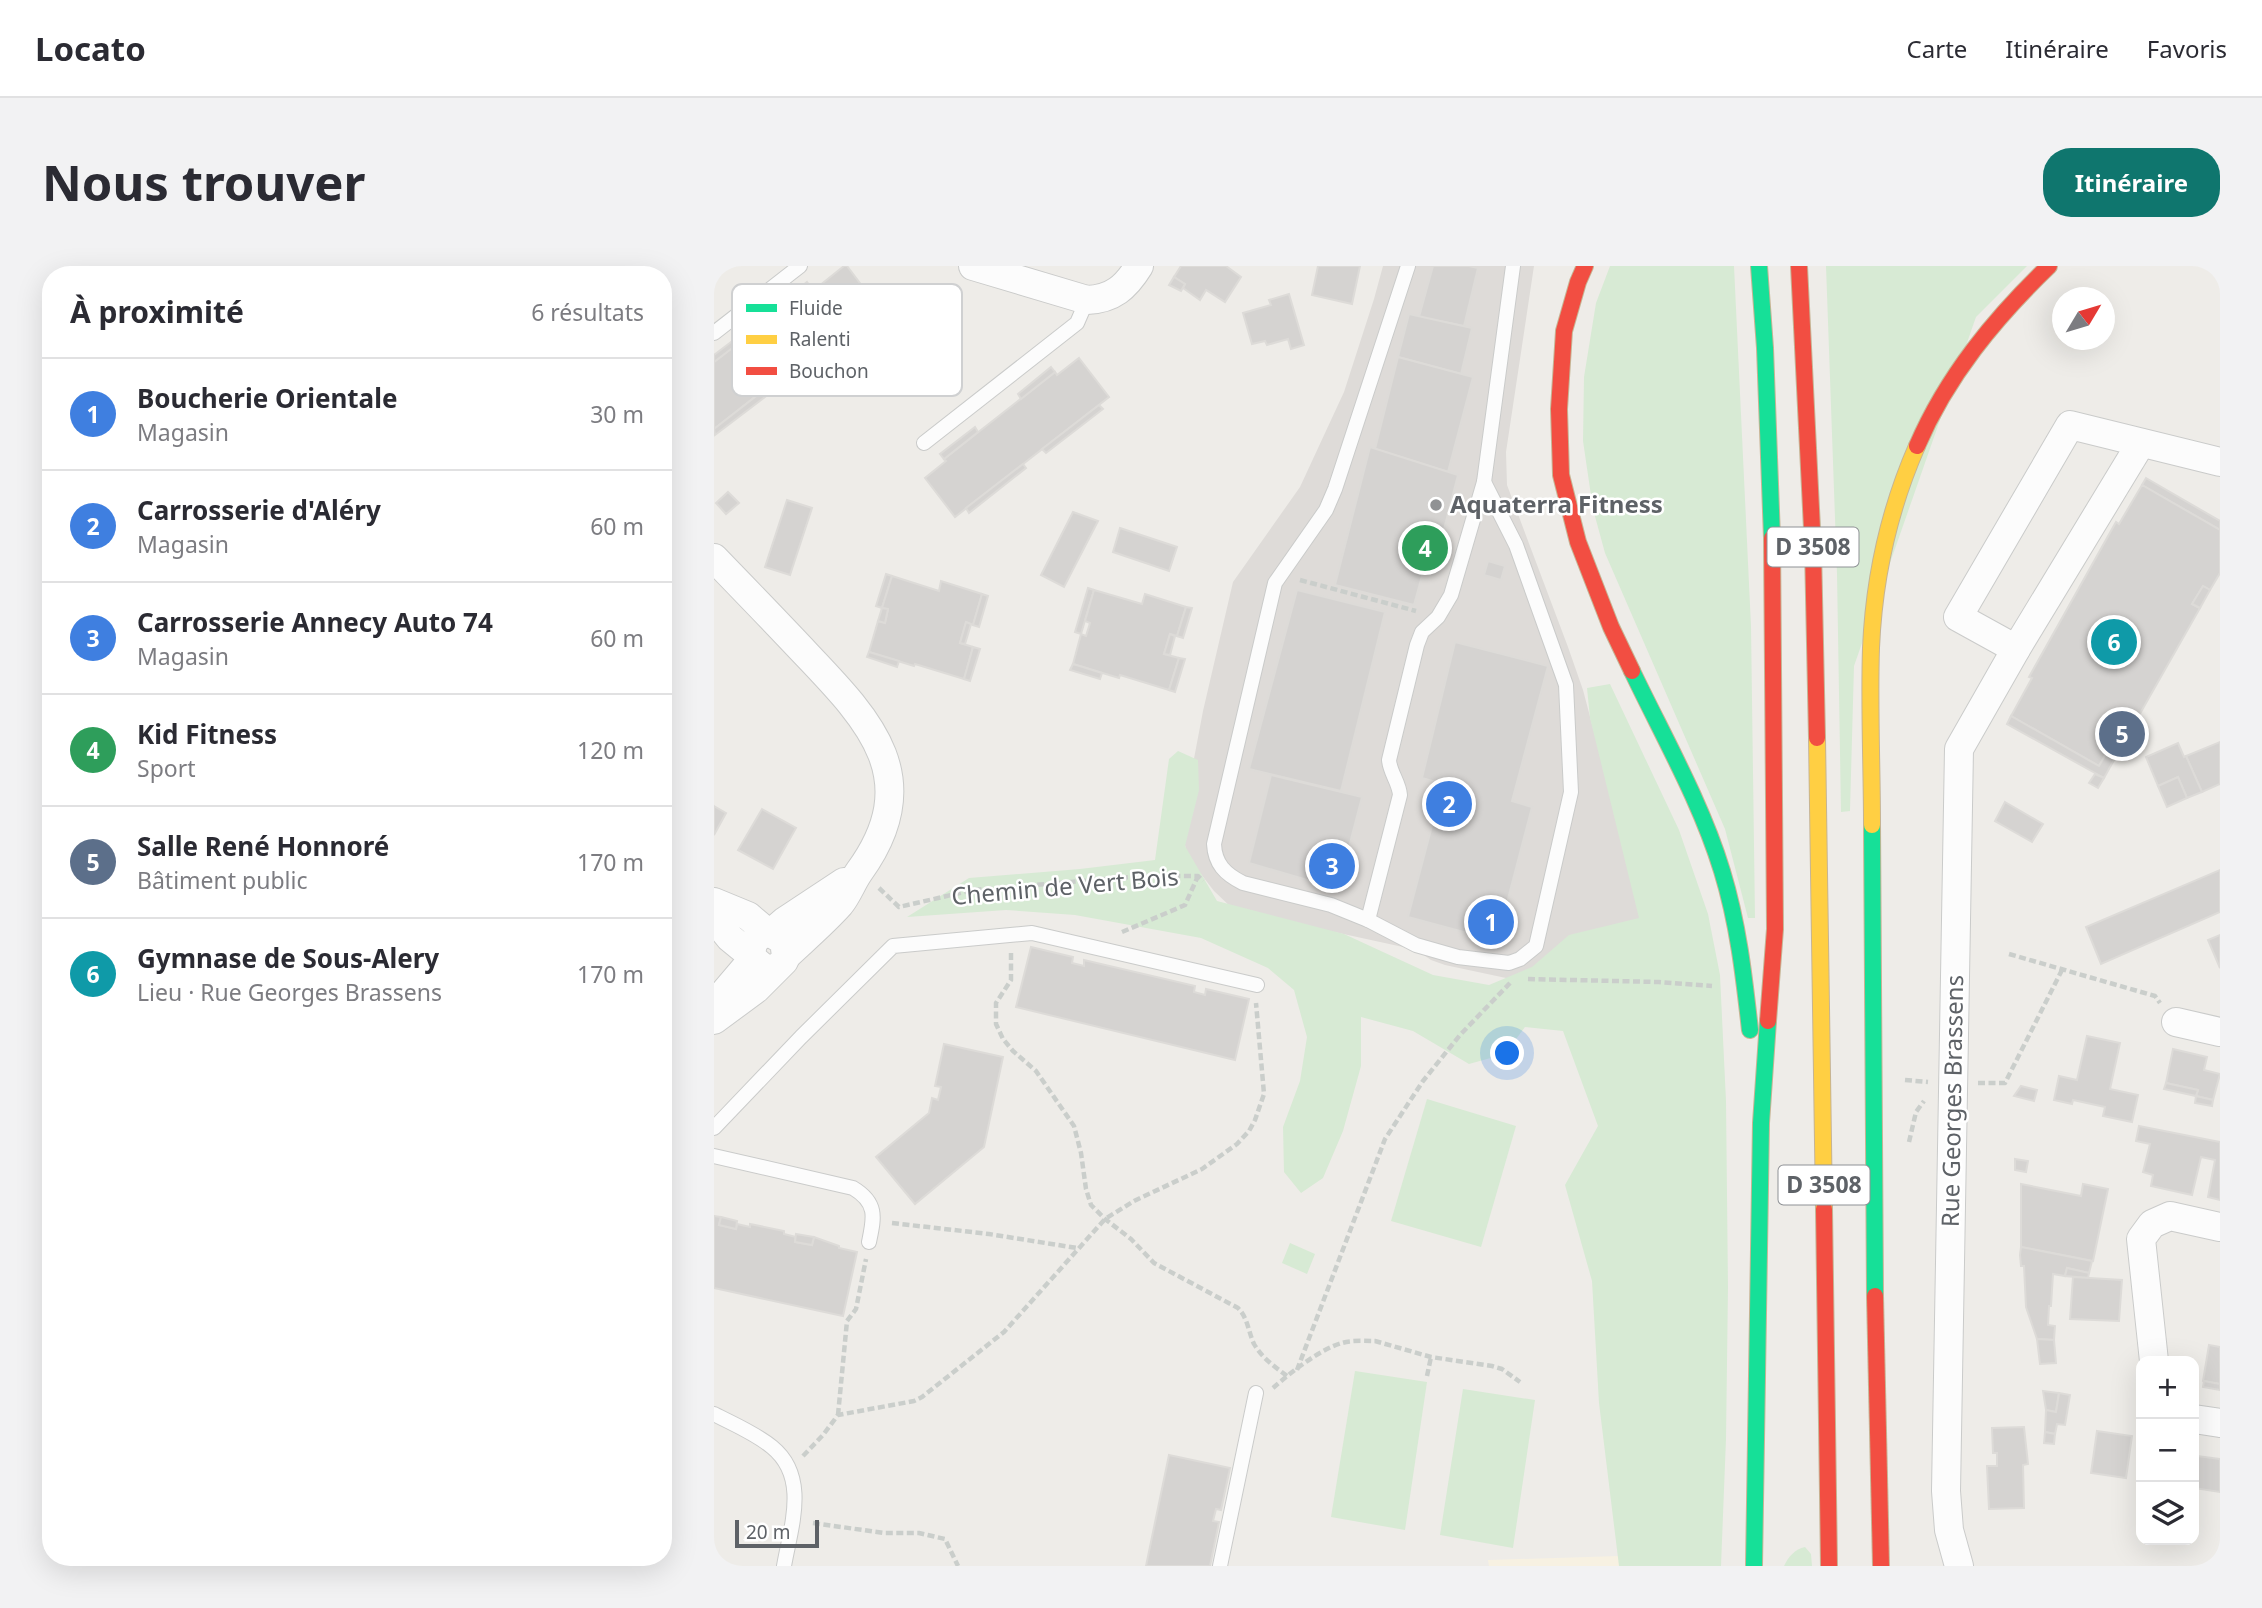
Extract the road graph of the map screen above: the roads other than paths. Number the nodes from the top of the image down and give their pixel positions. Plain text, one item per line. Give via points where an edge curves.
1 (800, 266) edge
2 (973, 266) edge
3 (1139, 266) edge
4 (1408, 266) edge
5 (1513, 266) edge
6 (1585, 266) edge
7 (1759, 266) edge
8 (1799, 266) edge
9 (2049, 266) edge
10 (777, 284) edge
11 (1087, 300) junction
12 (732, 319) edge
13 (714, 333) edge
14 (924, 443) dead end
15 (2141, 443) junction
16 (2220, 462) edge
17 (1484, 482) junction
18 (714, 558) edge
19 (2016, 649) junction
20 (1873, 693) junction
21 (714, 902) edge
22 (714, 918) edge
23 (1368, 920) junction
24 (768, 951) junction
25 (1256, 985) road end
26 (1857, 999) dead end
27 (714, 1005) edge
28 (714, 1020) edge
29 (2176, 1022) road end
30 (2220, 1032) edge
31 (1761, 1123) junction
32 (714, 1128) edge
33 (714, 1156) edge
34 (2220, 1227) edge
35 (869, 1242) road end
36 (1841, 1318) dead end
37 (2153, 1356) edge
38 (1256, 1393) dead end
39 (714, 1414) edge
40 (2199, 1420) edge
41 (2220, 1423) edge
42 (1830, 1541) junction
43 (784, 1566) edge
44 (1220, 1566) edge
45 (1754, 1566) edge
46 (1829, 1566) edge
47 (1881, 1566) edge
48 (1959, 1566) edge

1 - 10 lane
2 - 11 street
3 - 11 street via 1116,293
4 - 23 lane via 1335,489 1275,583 1214,844 1214,854 1230,877
5 - 17 lane
6 - 31 highway via 1564,331 1561,475 1577,542 1611,627 1701,814 1722,872 1740,945
7 - 31 highway, D 3508 via 1772,504 1775,916
8 - 42 highway, D 3508 via 1816,668
9 - 20 highway via 2004,310 1962,365 1927,421 1901,481 1882,556 1871,647
11 - 14 lane via 1077,323
12 - 13 lane
15 - 16 street
15 - 19 street, Rue Georges Brassens
15 - 19 street via 2070,425 1958,617
17 - 23 lane via 1451,595 1417,645 1389,760 1401,795
17 - 23 lane via 1517,545 1566,685 1571,792 1536,946 1509,963 1458,957 1416,945
18 - 24 street via 840,690 875,736 888,773 890,792 879,839 860,870 785,920
19 - 48 street, Rue Georges Brassens via 1959,749 1946,1491 1949,1530
20 - 26 highway
20 - 47 highway via 1875,1336
21 - 24 street via 748,916
22 - 24 street via 730,938
24 - 27 street
24 - 28 street via 756,989
25 - 32 lane via 1032,933 893,946
29 - 30 street
31 - 45 highway, D 3508
33 - 35 lane via 853,1188 870,1203
34 - 37 street via 2170,1216 2152,1224 2141,1239
36 - 42 highway
38 - 44 lane
39 - 43 lane via 771,1446 789,1468 796,1499
40 - 41 street
42 - 46 highway, D 3508

